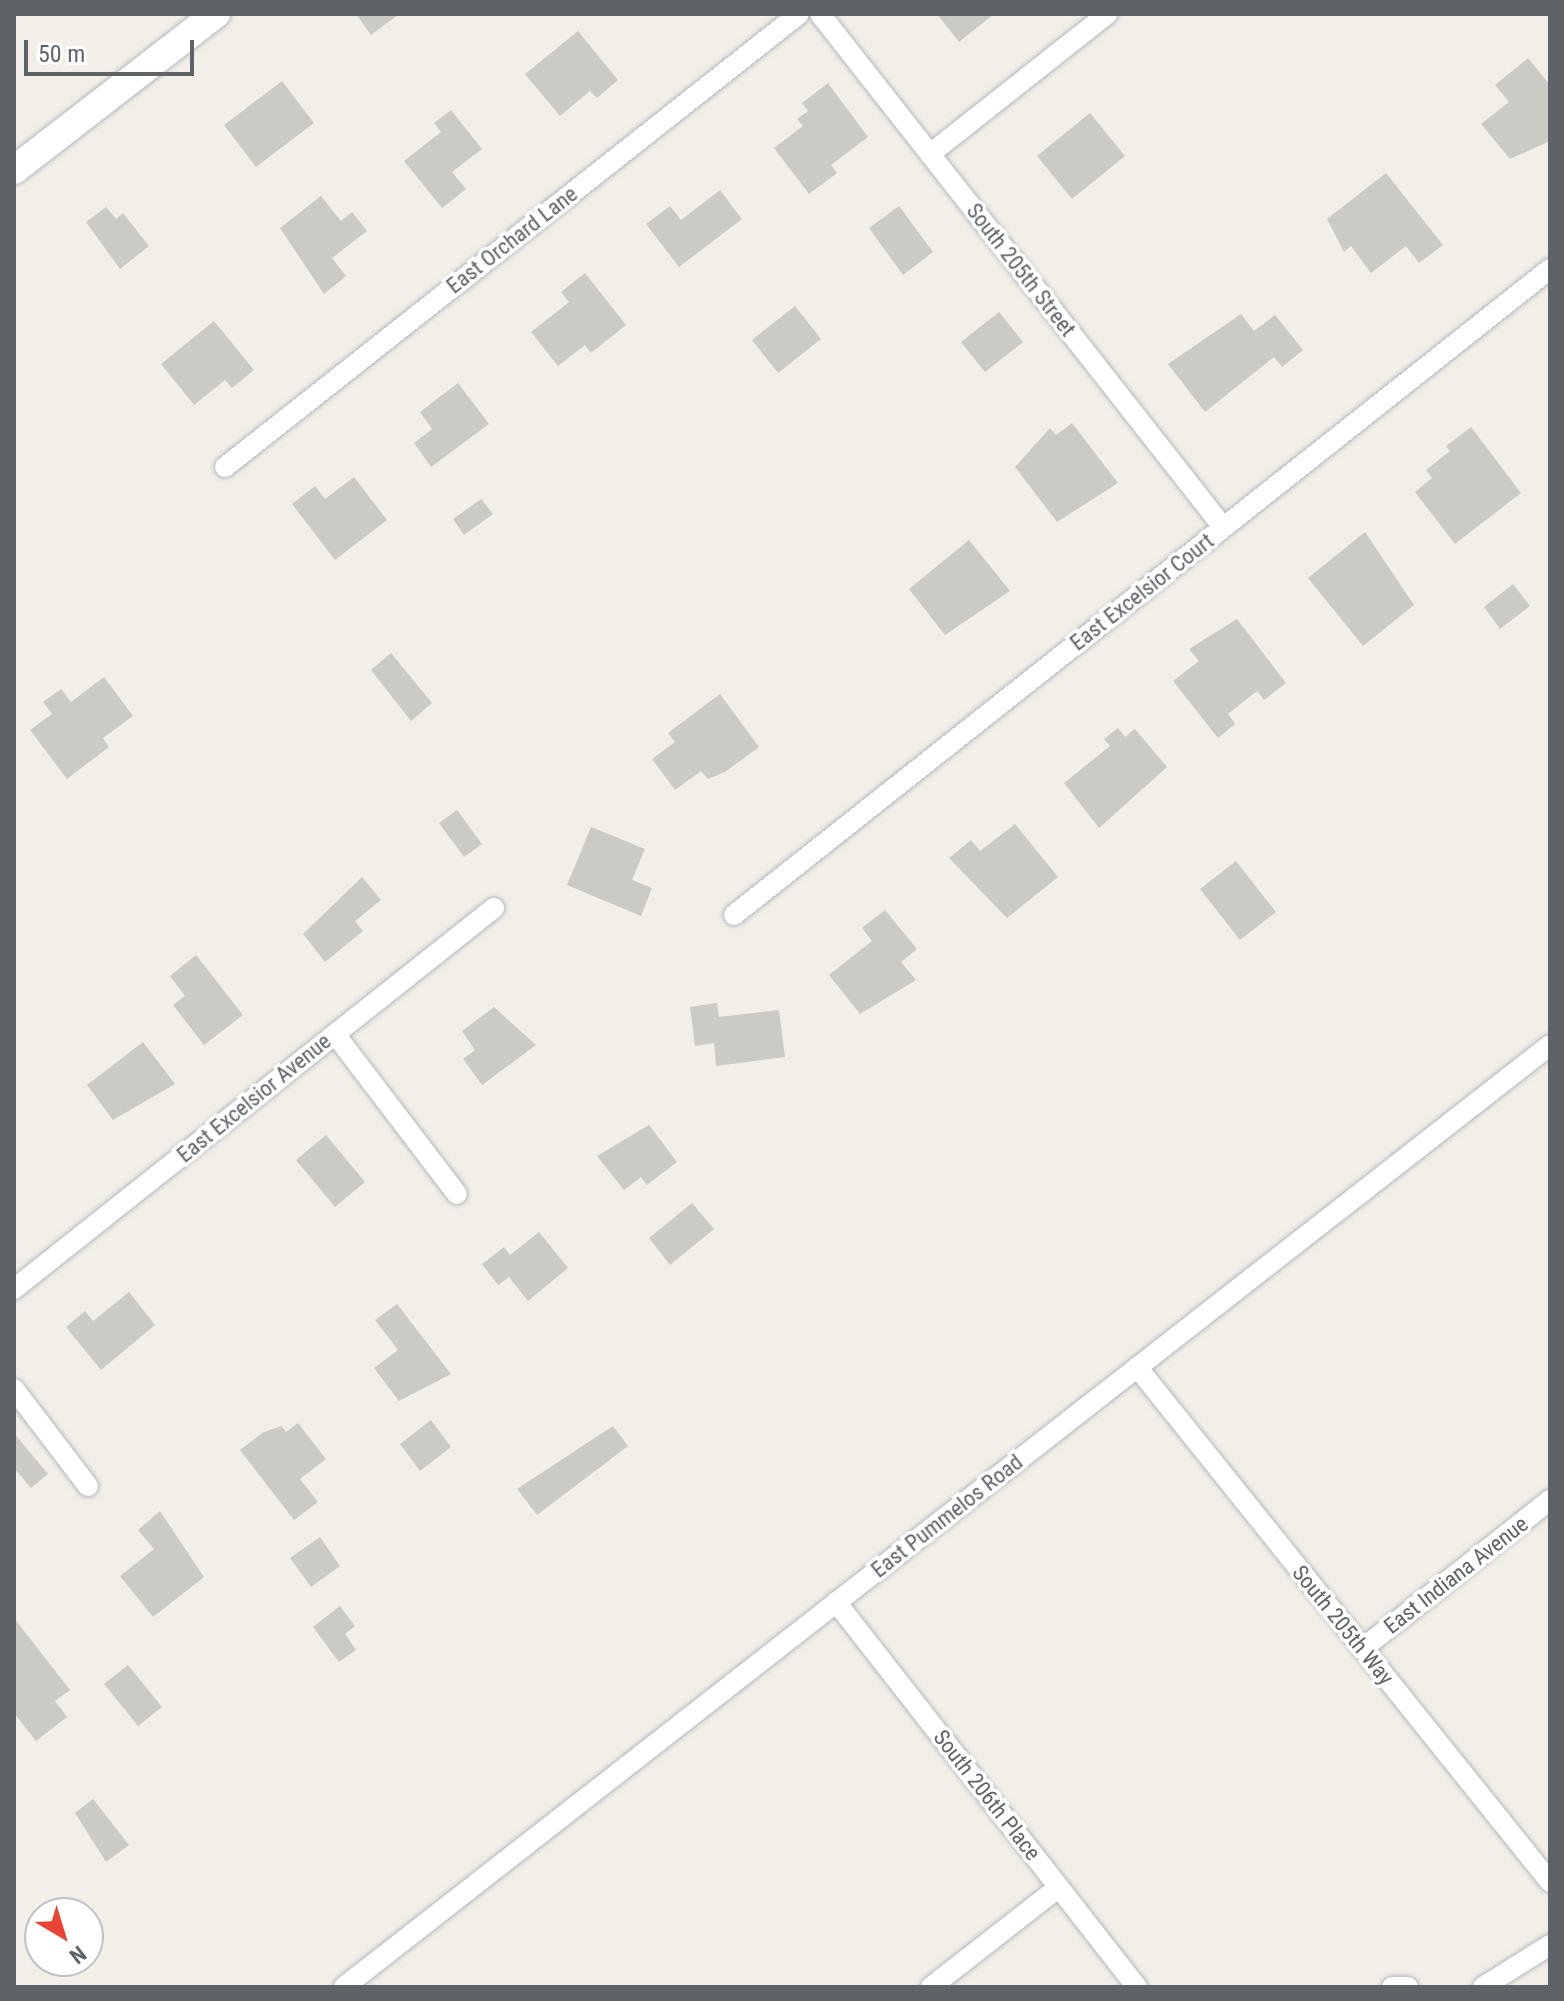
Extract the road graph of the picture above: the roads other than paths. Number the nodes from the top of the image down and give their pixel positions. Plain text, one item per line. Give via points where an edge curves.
1 (216, 14) edge
2 (799, 14) edge
3 (820, 14) edge
4 (1107, 14) edge
5 (930, 154) junction
6 (14, 170) edge
7 (1550, 269) edge
8 (225, 467) dead end
9 (1223, 527) junction
10 (494, 908) dead end
11 (734, 915) dead end
12 (335, 1034) junction
13 (1550, 1045) edge
14 (457, 1194) dead end
15 (14, 1289) edge
16 (1137, 1367) junction
17 (14, 1389) edge
18 (88, 1486) dead end
19 (1550, 1500) edge
20 (836, 1602) junction
21 (1362, 1649) junction
22 (1550, 1882) edge
23 (1059, 1887) junction
24 (1550, 1945) edge
25 (344, 1987) edge
26 (931, 1987) edge
27 (1137, 1987) edge
28 (1392, 1987) edge
29 (1408, 1987) edge
30 (1483, 1987) edge

1 - 6 street
2 - 8 street, East Orchard Lane
3 - 5 street, South 205th Street
4 - 5 street
5 - 9 street, South 205th Street
7 - 9 street, East Excelsior Court
9 - 11 street, East Excelsior Court
10 - 12 street, East Excelsior Avenue
12 - 14 street
12 - 15 street, East Excelsior Avenue
13 - 16 street, East Pummelos Road
16 - 20 street, East Pummelos Road
16 - 21 street, South 205th Way
17 - 18 street
19 - 21 street, East Indiana Avenue
20 - 23 street, South 206th Place
20 - 25 street, East Pummelos Road
21 - 22 street, South 205th Way
23 - 26 street
23 - 27 street, South 206th Place
24 - 30 street
28 - 29 street

